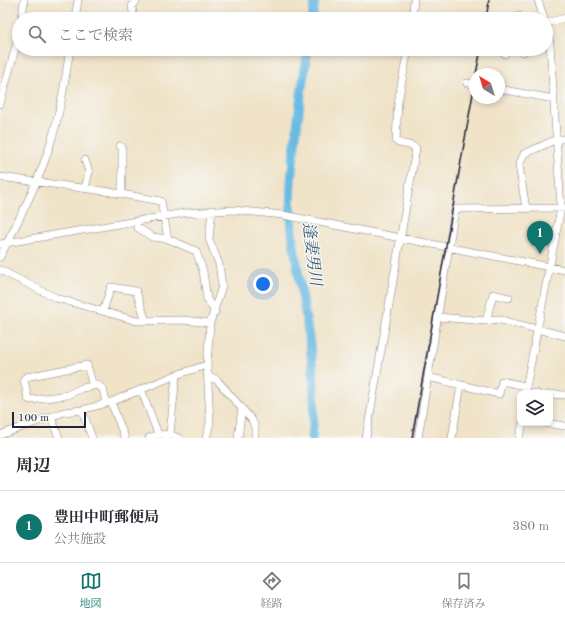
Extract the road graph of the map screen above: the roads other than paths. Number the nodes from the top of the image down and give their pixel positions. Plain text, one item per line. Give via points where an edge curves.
1 (24, 0) edge
2 (78, 0) edge
3 (137, 0) edge
4 (414, 0) edge
5 (538, 0) edge
6 (23, 12) edge
7 (76, 12) edge
8 (133, 12) edge
9 (413, 12) edge
10 (542, 12) edge
11 (565, 18) edge
12 (553, 21) edge
13 (13, 56) edge
14 (69, 56) edge
15 (407, 56) edge
16 (551, 56) edge
17 (505, 90) edge
18 (1, 99) edge
19 (554, 99) junction
20 (561, 139) edge
21 (120, 146) dead end
22 (85, 160) dead end
23 (0, 177) edge
24 (37, 181) junction
25 (85, 188) junction
26 (122, 194) junction
27 (563, 208) edge
28 (526, 209) junction
29 (212, 210) junction
30 (164, 216) junction
31 (137, 227) dead end
32 (400, 237) junction
33 (168, 239) junction
34 (4, 243) edge
35 (450, 247) junction
36 (0, 257) edge
37 (549, 267) junction
38 (0, 270) edge
39 (565, 270) edge
40 (509, 298) dead end
41 (103, 311) junction
42 (215, 312) junction
43 (437, 317) junction
44 (146, 321) junction
45 (486, 321) junction
46 (210, 323) junction
47 (538, 329) junction
48 (565, 336) edge
49 (207, 365) junction
50 (176, 375) junction
51 (209, 376) junction
52 (428, 377) junction
53 (461, 385) junction
54 (93, 386) junction
55 (141, 389) junction
56 (523, 390) edge
57 (525, 390) edge
58 (553, 394) edge
59 (565, 395) edge
60 (109, 402) junction
61 (242, 408) junction
62 (82, 410) junction
63 (51, 417) junction
64 (553, 424) edge
65 (523, 426) edge
66 (565, 426) edge
67 (158, 434) junction
68 (0, 435) edge
69 (169, 436) edge
70 (59, 438) edge
71 (92, 438) edge
72 (125, 438) edge
73 (149, 438) edge
74 (178, 438) edge
75 (206, 438) edge
76 (238, 438) edge
77 (255, 438) edge
78 (366, 438) edge
79 (418, 438) edge
80 (452, 438) edge
81 (519, 438) edge

1 - 6 street
2 - 7 street
3 - 8 street via 132,6
4 - 9 street
5 - 10 street
11 - 12 street
13 - 18 street
14 - 24 street via 51,144
15 - 32 street via 398,102 396,141 416,148
16 - 19 street
17 - 19 street
19 - 20 street
20 - 27 street
20 - 28 street via 526,152 522,157 519,165
21 - 26 street
22 - 25 street via 89,172
23 - 24 street
24 - 25 street
24 - 34 street
25 - 26 street
26 - 30 street via 161,201
27 - 28 street
27 - 37 street
28 - 35 street via 455,208
29 - 30 street
29 - 32 street via 283,215
29 - 42 street via 208,238 219,264 222,286
30 - 33 street
30 - 34 street
31 - 33 street via 152,237
32 - 35 street
32 - 78 street
33 - 42 street via 196,251 203,271 207,299
34 - 36 street
35 - 37 street
35 - 43 street
37 - 39 street
37 - 47 street
38 - 41 street via 56,298
40 - 45 street via 493,294
41 - 44 street via 137,321
41 - 44 street via 111,287 136,291
42 - 46 street
43 - 45 street
43 - 52 street
44 - 46 street via 183,320
45 - 47 street via 497,319
46 - 49 street
47 - 48 street
47 - 57 street
49 - 50 street
49 - 51 street
50 - 55 street
50 - 69 street
51 - 61 street via 214,377
51 - 75 street via 210,423
52 - 53 street
52 - 79 street
53 - 56 street via 499,394 502,381
53 - 80 street
54 - 54 street via 67,395 31,400 28,399 24,379 87,365
54 - 60 street via 100,385 104,388
55 - 60 street
55 - 67 street
58 - 59 street
60 - 62 street
60 - 72 street
61 - 76 street
61 - 77 street via 255,426
62 - 63 street via 72,410
62 - 71 street
63 - 68 street
63 - 70 street
64 - 66 street
65 - 81 street
67 - 69 street
67 - 73 street
69 - 74 street

